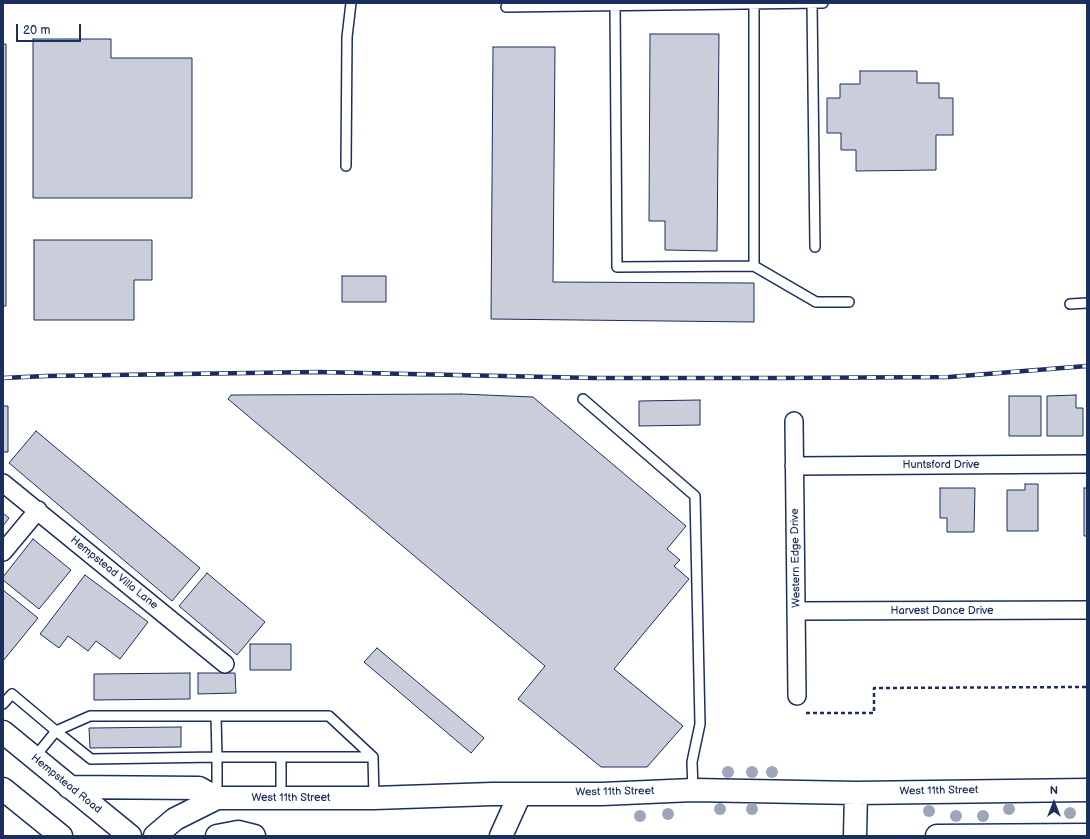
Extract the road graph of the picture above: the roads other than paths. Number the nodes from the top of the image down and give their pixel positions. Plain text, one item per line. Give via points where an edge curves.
1 (351, 3) edge
2 (812, 3) edge
3 (823, 3) edge
4 (615, 4) edge
5 (754, 4) edge
6 (506, 7) dead end
7 (346, 166) dead end
8 (816, 247) dead end
9 (754, 266) junction
10 (849, 302) dead end
11 (1087, 303) edge
12 (1070, 304) dead end
13 (583, 400) dead end
14 (794, 421) dead end
15 (1087, 464) edge
16 (794, 466) junction
17 (3, 483) edge
18 (38, 510) junction
19 (3, 552) edge
20 (1087, 610) edge
21 (796, 612) junction
22 (225, 664) dead end
23 (797, 696) road end
24 (3, 704) edge
25 (216, 716) junction
26 (56, 731) junction
27 (3, 732) edge
28 (217, 757) junction
29 (281, 757) junction
30 (373, 757) junction
31 (34, 758) junction
32 (69, 787) junction
33 (3, 789) edge
34 (693, 790) junction
35 (1087, 790) edge
36 (856, 792) junction
37 (520, 794) junction
38 (217, 798) junction
39 (281, 798) junction
40 (374, 798) junction
41 (1087, 835) edge
42 (61, 836) edge
43 (130, 836) edge
44 (155, 836) edge
45 (217, 836) edge
46 (254, 836) edge
47 (501, 836) edge
48 (855, 836) edge
49 (937, 836) edge

1 - 7 lane via 347,37
2 - 3 lane
2 - 5 lane
2 - 8 lane
4 - 5 lane
4 - 6 lane
4 - 9 lane via 617,267
5 - 9 lane
9 - 10 lane via 816,302
11 - 12 lane
13 - 34 lane via 695,496 700,724 692,762
14 - 16 street, Western Edge Drive
15 - 16 street, Huntsford Drive
16 - 21 street, Western Edge Drive
17 - 18 street, Hempstead Villa Lane
18 - 19 street
18 - 22 street, Hempstead Villa Lane
20 - 21 street, Harvest Dance Drive
21 - 23 street, Western Edge Drive
24 - 26 lane via 12,694
25 - 26 lane via 90,716
25 - 28 lane
25 - 30 lane via 329,716
26 - 28 lane via 92,759
26 - 31 lane
27 - 31 main road, Hempstead Road
28 - 29 lane
28 - 38 lane
29 - 30 lane
29 - 39 lane
30 - 40 lane
31 - 32 main road, Hempstead Road
32 - 38 main road via 199,788
32 - 43 main road, Hempstead Road
33 - 42 main road
34 - 36 main road, West 11th Street
34 - 37 main road, West 11th Street
35 - 36 main road, West 11th Street
36 - 48 main road
37 - 40 main road, West 11th Street
37 - 47 main road
38 - 39 main road, West 11th Street
38 - 44 main road, West 11th Street via 174,820
39 - 40 main road, West 11th Street
41 - 49 main road
45 - 46 main road via 238,832

